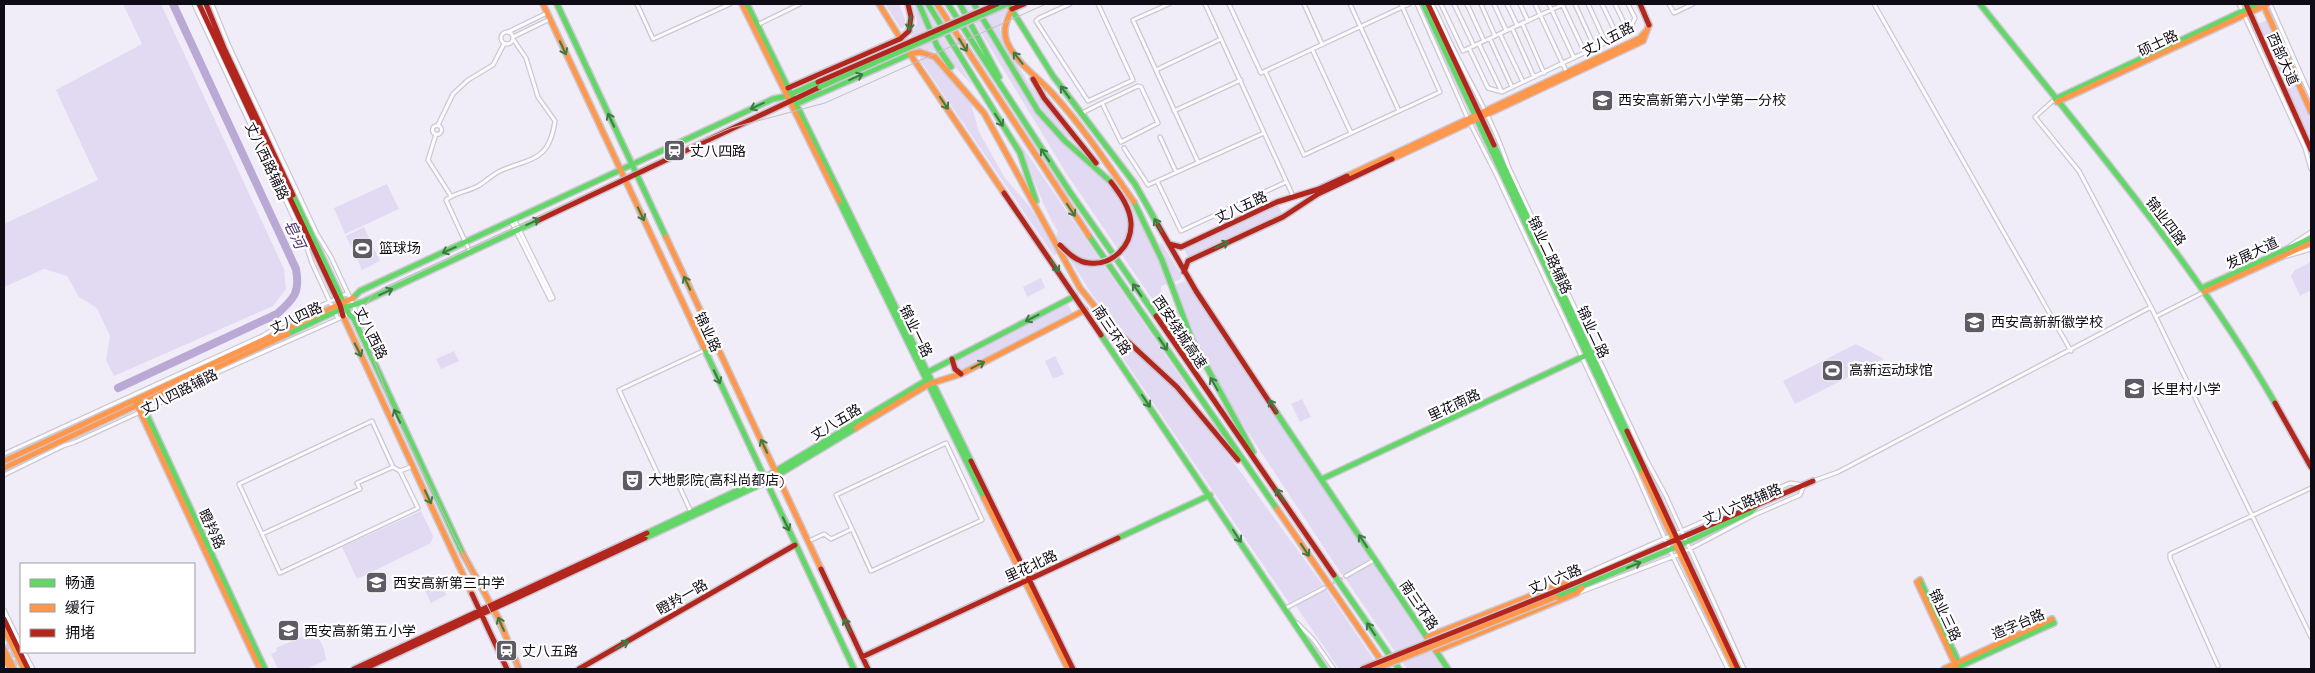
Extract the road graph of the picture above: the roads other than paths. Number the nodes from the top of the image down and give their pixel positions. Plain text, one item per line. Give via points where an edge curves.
1 (194, 4) edge
2 (199, 4) edge
3 (206, 4) edge
4 (212, 4) edge
5 (543, 4) edge
6 (636, 4) edge
7 (730, 4) edge
8 (742, 4) edge
9 (747, 4) edge
10 (800, 4) edge
11 (879, 4) edge
12 (908, 4) edge
13 (919, 4) edge
14 (928, 4) edge
15 (936, 4) edge
16 (948, 4) edge
17 (960, 4) edge
18 (974, 4) edge
19 (997, 4) edge
20 (1024, 4) edge
21 (1070, 4) edge
22 (1098, 4) edge
23 (1170, 4) edge
24 (1205, 4) edge
25 (1229, 4) edge
26 (1304, 4) edge
27 (1350, 4) edge
28 (1408, 4) edge
29 (1417, 4) edge
30 (1423, 4) edge
31 (1431, 4) edge
32 (1442, 4) edge
33 (1454, 4) edge
34 (1467, 4) edge
35 (1481, 4) edge
36 (1494, 4) edge
37 (1507, 4) edge
38 (1520, 4) edge
39 (1535, 4) edge
40 (1549, 4) edge
41 (1562, 4) edge
42 (1575, 4) edge
43 (1588, 4) edge
44 (1602, 4) edge
45 (1616, 4) edge
46 (1628, 4) edge
47 (1641, 4) edge
48 (1670, 4) edge
49 (1693, 4) edge
50 (1874, 4) edge
51 (1980, 4) edge
52 (2239, 4) edge
53 (2265, 4) edge
54 (559, 5) edge
55 (1401, 5) edge
56 (1009, 6) edge
57 (2248, 8) edge
58 (1552, 10) junction
59 (547, 13) junction
60 (2243, 13) junction
61 (1540, 15) junction
62 (550, 19) junction
63 (1528, 20) junction
64 (1522, 23) junction
65 (757, 25) junction
66 (1517, 25) junction
67 (1649, 25) junction
68 (1360, 26) junction
69 (1512, 28) junction
70 (1506, 31) junction
71 (508, 32) junction
72 (1628, 32) junction
73 (1500, 34) junction
74 (1495, 36) junction
75 (1618, 37) junction
76 (513, 38) junction
77 (1490, 38) junction
78 (900, 39) junction
79 (1221, 39) junction
80 (1484, 41) junction
81 (1606, 43) junction
82 (504, 44) junction
83 (1322, 44) junction
84 (1479, 44) junction
85 (1474, 46) junction
86 (1469, 48) junction
87 (1595, 48) junction
88 (1312, 49) junction
89 (1585, 53) junction
90 (910, 54) junction
91 (1574, 58) junction
92 (1563, 64) junction
93 (1156, 70) junction
94 (1265, 71) junction
95 (1029, 72) junction
96 (1544, 73) junction
97 (1567, 73) junction
98 (1534, 77) junction
99 (1240, 80) junction
100 (1523, 82) junction
101 (819, 85) junction
102 (1512, 87) junction
103 (788, 88) junction
104 (1502, 92) junction
105 (2311, 97) edge
106 (791, 99) junction
107 (2056, 100) junction
108 (1102, 103) junction
109 (1174, 111) junction
110 (1398, 111) junction
111 (2311, 112) edge
112 (984, 113) junction
113 (1081, 113) junction
114 (1486, 113) junction
115 (1478, 117) junction
116 (1020, 118) junction
117 (1469, 121) junction
118 (438, 125) junction
119 (1264, 133) junction
120 (1351, 133) junction
121 (436, 134) junction
122 (1160, 137) dead end
123 (1124, 148) dead end
124 (2311, 150) edge
125 (1198, 162) junction
126 (632, 164) junction
127 (2311, 169) edge
128 (620, 170) junction
129 (1176, 172) junction
130 (636, 174) junction
131 (625, 180) junction
132 (1109, 180) junction
133 (1157, 181) junction
134 (1286, 182) junction
135 (451, 196) junction
136 (1294, 197) junction
137 (1041, 216) junction
138 (512, 220) junction
139 (517, 230) junction
140 (2311, 232) edge
141 (1052, 234) junction
142 (2311, 238) edge
143 (466, 242) junction
144 (2311, 243) edge
145 (1169, 244) junction
146 (1057, 245) junction
147 (2311, 249) edge
148 (2284, 251) junction
149 (470, 252) junction
150 (2274, 260) junction
151 (1184, 272) junction
152 (2203, 290) junction
153 (348, 293) junction
154 (1075, 296) junction
155 (339, 297) junction
156 (330, 302) junction
157 (352, 302) junction
158 (343, 306) junction
159 (2152, 307) junction
160 (334, 310) junction
161 (1085, 310) junction
162 (356, 311) joint
163 (346, 315) junction
164 (2156, 316) junction
165 (338, 319) junction
166 (704, 350) junction
167 (2071, 351) junction
168 (1589, 354) junction
169 (952, 360) junction
170 (928, 372) junction
171 (961, 374) junction
172 (930, 382) junction
173 (138, 402) junction
174 (142, 411) junction
175 (4, 454) edge
176 (4, 461) edge
177 (414, 466) junction
178 (394, 467) junction
179 (2311, 467) edge
180 (4, 468) edge
181 (400, 471) junction
182 (1265, 472) junction
183 (776, 473) junction
184 (4, 476) edge
185 (1255, 479) junction
186 (1322, 479) junction
187 (765, 480) junction
188 (1812, 481) joint
189 (1804, 485) junction
190 (2311, 488) edge
191 (1210, 495) junction
192 (691, 512) junction
193 (2253, 516) junction
194 (852, 530) junction
195 (1682, 530) junction
196 (262, 534) junction
197 (1686, 539) junction
198 (1676, 540) junction
199 (808, 541) junction
200 (1665, 541) junction
201 (795, 545) junction
202 (1690, 548) junction
203 (1669, 550) junction
204 (1682, 553) junction
205 (1673, 557) junction
206 (1375, 560) junction
207 (1346, 576) tunnel mouth
208 (1027, 580) junction
209 (1584, 583) junction
210 (1558, 585) junction
211 (1324, 588) tunnel mouth
212 (1577, 593) junction
213 (1555, 594) junction
214 (492, 607) junction
215 (4, 610) edge
216 (1287, 611) junction
217 (481, 612) junction
218 (4, 619) edge
219 (4, 629) edge
220 (1427, 637) junction
221 (2311, 637) edge
222 (20, 644) edge
223 (4, 648) edge
224 (1436, 651) junction
225 (20, 652) edge
226 (20, 653) edge
227 (25, 653) edge
228 (862, 656) junction
229 (4, 657) edge
230 (2218, 666) dead end
231 (1958, 667) edge
232 (10, 669) edge
233 (14, 669) edge
234 (24, 669) edge
235 (28, 669) edge
236 (33, 669) edge
237 (260, 669) edge
238 (265, 669) edge
239 (354, 669) edge
240 (364, 669) edge
241 (507, 669) edge
242 (519, 669) edge
243 (580, 669) edge
244 (854, 669) edge
245 (868, 669) edge
246 (1068, 669) edge
247 (1073, 669) edge
248 (1325, 669) edge
249 (1334, 669) edge
250 (1362, 669) edge
251 (1376, 669) edge
252 (1387, 669) edge
253 (1399, 669) edge
254 (1448, 669) edge
255 (1728, 669) edge
256 (1734, 669) edge
257 (1738, 669) edge
258 (1744, 669) edge
259 (1944, 669) edge

1 - 156 street, 丈八西路辅路
2 - 155 main road, 丈八西路
3 - 155 main road, 丈八西路
4 - 153 street, 丈八西路辅路 via 317,234
5 - 59 main road, 锦业路
6 - 7 street via 653,40
8 - 106 main road, 锦业一路
9 - 65 main road, 锦业一路
10 - 65 street
11 - 78 main road, 南三环路
12 -> 78 main road via 911,17 909,31
13 - 112 main road via 937,46
14 -> 141 main road via 1020,153 1033,194
15 -> 185 main road, 西安绕城高速 via 1024,140
16 - 116 main road, 西安绕城高速
17 - 116 main road
18 - 132 main road via 1038,111 1065,141
19 - 101 main road, 丈八四路, bridge
20 - 56 main road, 丈八四路
21 - 22 street via 1036,22 1088,101 1133,80
23 - 93 street via 1133,20
24 - 79 street
25 - 94 street via 1261,73
26 - 83 street
27 - 68 street
28 - 55 street
29 - 117 street, 锦业二路辅路
30 - 115 main road, 锦业二路
31 - 114 street, 锦业二路辅路
31 - 115 main road, 锦业二路
32 - 86 street via 1463,51
33 - 85 street
34 - 80 street
35 - 74 street
36 - 70 street
37 - 66 street
38 - 63 street
39 - 61 street
40 - 58 street
41 - 58 street
41 - 89 street
42 - 87 street
43 - 81 street
44 - 75 street
45 - 72 street
46 - 72 street via 1634,18
47 - 67 main road
48 - 49 street via 1674,13
50 - 167 street
51 - 107 main road, 锦业四路
52 - 60 street
53 - 57 main road, 硕士路
53 - 105 street
53 - 111 main road, 西部大道
126 -> 54 main road, 锦业路
55 - 68 street
55 - 110 street via 1440,92
95 -> 56 main road via 1011,49 1005,34
56 - 101 main road, 丈八四路, bridge
113 -> 56 main road, 南三环路 via 1053,76
57 - 60 main road, 硕士路
57 - 124 main road, 西部大道
58 - 61 street
58 - 91 street
59 - 62 main road, 锦业路
59 - 71 street
60 - 107 main road, 硕士路
60 - 127 street
61 - 63 street
61 - 92 street
62 - 76 street
62 -> 128 main road, 锦业路
63 - 64 street
64 - 66 street
64 - 96 street
65 - 103 main road, 锦业一路
66 - 69 street
67 - 97 main road, 丈八五路 via 1640,38
67 - 114 main road, 丈八五路 via 1644,41
68 - 83 street
68 - 110 street
69 - 70 street
69 - 98 street
70 - 73 street
71 - 76 street
71 - 82 street via 501,37
72 - 75 street
73 - 74 street
73 - 100 street
74 - 77 street
75 - 81 street
76 - 82 street
76 - 135 street via 526,58 538,97 555,121 552,139 536,158 500,171 477,186
77 - 80 street
77 - 102 street
78 - 90 main road, 南三环路
78 - 103 main road
79 - 93 street
79 - 99 street
80 - 84 street
81 - 87 street
82 - 118 street via 493,65 468,80 453,94
83 - 88 street
84 - 85 street
84 - 104 street
85 - 86 street
86 - 104 street via 1488,88
87 - 89 street
88 - 94 street
88 - 120 street
89 - 91 street
106 -> 90 main road
90 - 112 main road via 928,54 943,64
90 -> 154 main road, 南三环路
91 - 92 street
92 - 96 street
92 - 97 street
93 - 109 street
94 - 120 street via 1304,155
95 - 132 main road via 1044,98
182 -> 95 main road via 1204,365 1143,219 1117,176 1052,92
96 - 98 street
97 - 114 main road, 丈八五路
98 - 100 street
99 - 109 street
99 - 119 street
100 - 102 street
101 - 106 main road, 丈八四路
102 - 104 street
103 - 106 main road, 锦业一路
106 -> 126 main road, 丈八四路 via 773,99
106 - 130 main road, 丈八四路
106 - 170 main road, 锦业一路
106 - 172 main road, 锦业一路
107 - 152 main road, 锦业四路 via 2159,229
107 - 159 street via 2035,117 2079,171
108 - 108 street via 1121,142 1158,122 1141,87
108 - 113 street
109 - 125 street
110 - 120 street
112 - 137 main road
145 -> 113 main road, 南三环路 via 1135,184
114 - 115 main road, 丈八五路
114 - 168 street, 锦业二路辅路
115 - 117 main road, 丈八五路
115 - 168 main road, 锦业二路
182 -> 116 main road, 西安绕城高速
117 - 136 main road, 丈八五路 via 1320,189
151 -> 117 main road, 丈八五路 via 1188,261 1282,217 1318,194
117 - 168 street, 锦业二路辅路
118 - 121 street via 441,131
118 - 121 street via 432,129
119 - 125 street
119 - 134 street
121 - 135 street via 428,160
122 - 129 street
123 - 133 street via 1148,184
125 - 129 street
126 - 128 main road, 丈八四路
126 - 130 main road, 锦业路
128 - 131 main road, 锦业路
128 - 138 main road, 丈八四路
129 - 133 street
130 - 131 main road, 丈八四路
183 -> 130 main road, 锦业路
139 -> 131 main road, 丈八四路
131 -> 166 main road, 锦业路
132 - 146 main road, bridge via 1125,202 1132,224 1124,248 1113,258 1088,263
133 - 134 street via 1182,231
134 - 136 street
135 - 143 street via 446,200
136 - 145 main road, 丈八五路 via 1181,247
137 - 141 main road
137 - 146 main road
138 - 139 street
138 - 143 main road, 丈八四路
139 - 139 street via 550,299 553,298
139 - 149 main road, 丈八四路
140 - 148 street
141 - 146 main road
142 - 148 main road, 发展大道
143 - 149 street
143 -> 157 main road, 丈八四路 via 360,292
144 - 150 main road, 发展大道
145 - 151 main road, 南三环路
146 - 185 main road via 1080,288 1115,331 1177,387
147 - 150 street
148 - 152 main road, 发展大道
157 -> 149 main road, 丈八四路 via 366,301
150 - 152 main road, 发展大道
186 -> 151 main road, 南三环路
152 - 164 street
152 - 179 main road, 锦业四路 via 2284,417
153 - 155 street, 丈八四路辅路
153 - 157 street, 丈八西路辅路
154 - 161 main road, 南三环路
154 -> 169 main road
155 - 156 street, 丈八四路辅路
155 - 158 main road, 丈八西路
156 - 160 street, 丈八西路辅路
156 - 175 street, 丈八四路辅路
157 - 158 main road, 丈八四路
157 - 162 street, 丈八西路辅路
158 - 160 main road, 丈八四路
158 - 163 main road, 丈八西路
159 - 164 street
159 - 167 street
160 - 165 street, 丈八西路辅路
160 - 173 main road, 丈八四路
171 -> 161 main road, 丈八五路
161 -> 191 main road, 南三环路
162 - 163 street, 丈八四路辅路
163 - 165 street, 丈八四路辅路
163 -> 177 main road, 丈八西路 via 344,323
214 -> 163 main road, 丈八西路 via 455,540 354,319
164 - 193 street
165 - 174 street, 丈八四路辅路 via 214,374
166 -> 187 main road, 锦业路
166 - 192 street via 619,390 660,480 674,475
167 - 188 street via 1838,472
168 - 186 main road, 里花南路
168 - 195 street, 锦业二路辅路
168 - 198 main road, 锦业二路
168 - 200 street, 锦业二路辅路
169 - 170 main road
169 - 171 main road
170 - 172 main road
171 - 172 main road, 丈八五路
172 - 183 main road, 丈八五路
172 - 208 main road, 锦业一路
173 - 174 main road, 瞪羚路
173 - 176 main road, 丈八四路
173 - 180 main road, 丈八四路
174 - 184 street, 丈八四路辅路
174 - 237 main road, 瞪羚路
174 - 238 main road, 瞪羚路
177 - 181 street
177 -> 217 main road, 丈八西路
178 - 181 street
178 - 196 street via 357,483 360,489
178 - 196 street via 372,421 239,484
181 - 196 street via 418,508 280,573
253 -> 182 main road, 西安绕城高速
183 - 187 main road, 丈八五路
183 - 199 main road, 锦业路
185 -> 252 main road, 西安绕城高速
206 -> 186 main road, 南三环路
187 - 192 main road, 丈八五路
187 -> 201 main road, 锦业路
187 - 214 main road, 丈八五路
188 - 189 main road, 丈八六路
189 - 195 street, 丈八六路辅路 via 1790,483
189 - 197 main road, 丈八六路
189 - 202 street, 丈八六路辅路 via 1800,495
190 - 193 street
191 - 208 main road, 里花北路
191 -> 216 main road, 南三环路
192 - 214 main road, 丈八五路
193 - 221 street
193 - 230 street via 2170,554
194 - 194 street via 836,495 946,443 982,520 871,571
194 - 199 street via 831,539 824,534
195 - 197 street, 锦业二路辅路
195 - 198 street, 丈八六路辅路
197 - 198 main road, 丈八六路
197 - 202 street, 锦业二路辅路
198 - 200 main road, 丈八六路
198 - 203 main road, 丈八六路
198 - 204 main road, 锦业二路
228 -> 199 main road, 锦业路
200 - 203 street, 锦业二路辅路
200 - 209 main road, 丈八六路
200 - 210 street
243 -> 201 main road, 瞪羚一路
201 - 244 main road, 锦业路
202 - 204 street, 丈八六路辅路
202 - 258 street, 锦业二路辅路
203 - 205 street, 锦业二路辅路
209 -> 203 main road, 丈八六路
204 - 205 street, 丈八六路辅路
204 - 256 main road, 锦业二路
204 - 257 main road, 锦业二路
205 - 212 street, 丈八六路辅路
205 - 255 street, 锦业二路辅路
206 - 207 street
206 - 220 main road, 南三环路
208 - 228 main road, 里花北路
208 - 246 main road, 锦业一路
208 - 247 main road, 锦业一路
209 - 210 main road
209 - 212 main road
209 - 213 main road, 丈八六路
210 - 220 main road
211 - 216 street
212 - 224 main road
213 - 250 main road, 丈八六路, bridge
213 - 251 main road, 丈八六路, bridge
214 - 217 main road, 丈八五路
242 -> 214 main road, 丈八西路
215 - 222 street
216 - 248 main road, 南三环路
216 - 249 street via 1313,639
217 - 239 main road, 丈八五路
217 - 240 main road, 丈八五路
217 - 241 main road, 丈八西路
218 - 225 main road
219 - 234 main road
220 - 224 main road, 南三环路
223 - 233 main road
224 - 254 main road, 南三环路
226 - 235 main road
227 - 236 street
228 - 245 main road, 锦业路
229 - 232 main road
231 - 231 main road, 锦业三路 via 1920,580 1916,582
231 - 231 main road, 造字台路 via 2054,623 2052,619
231 - 259 main road, 造字台路

